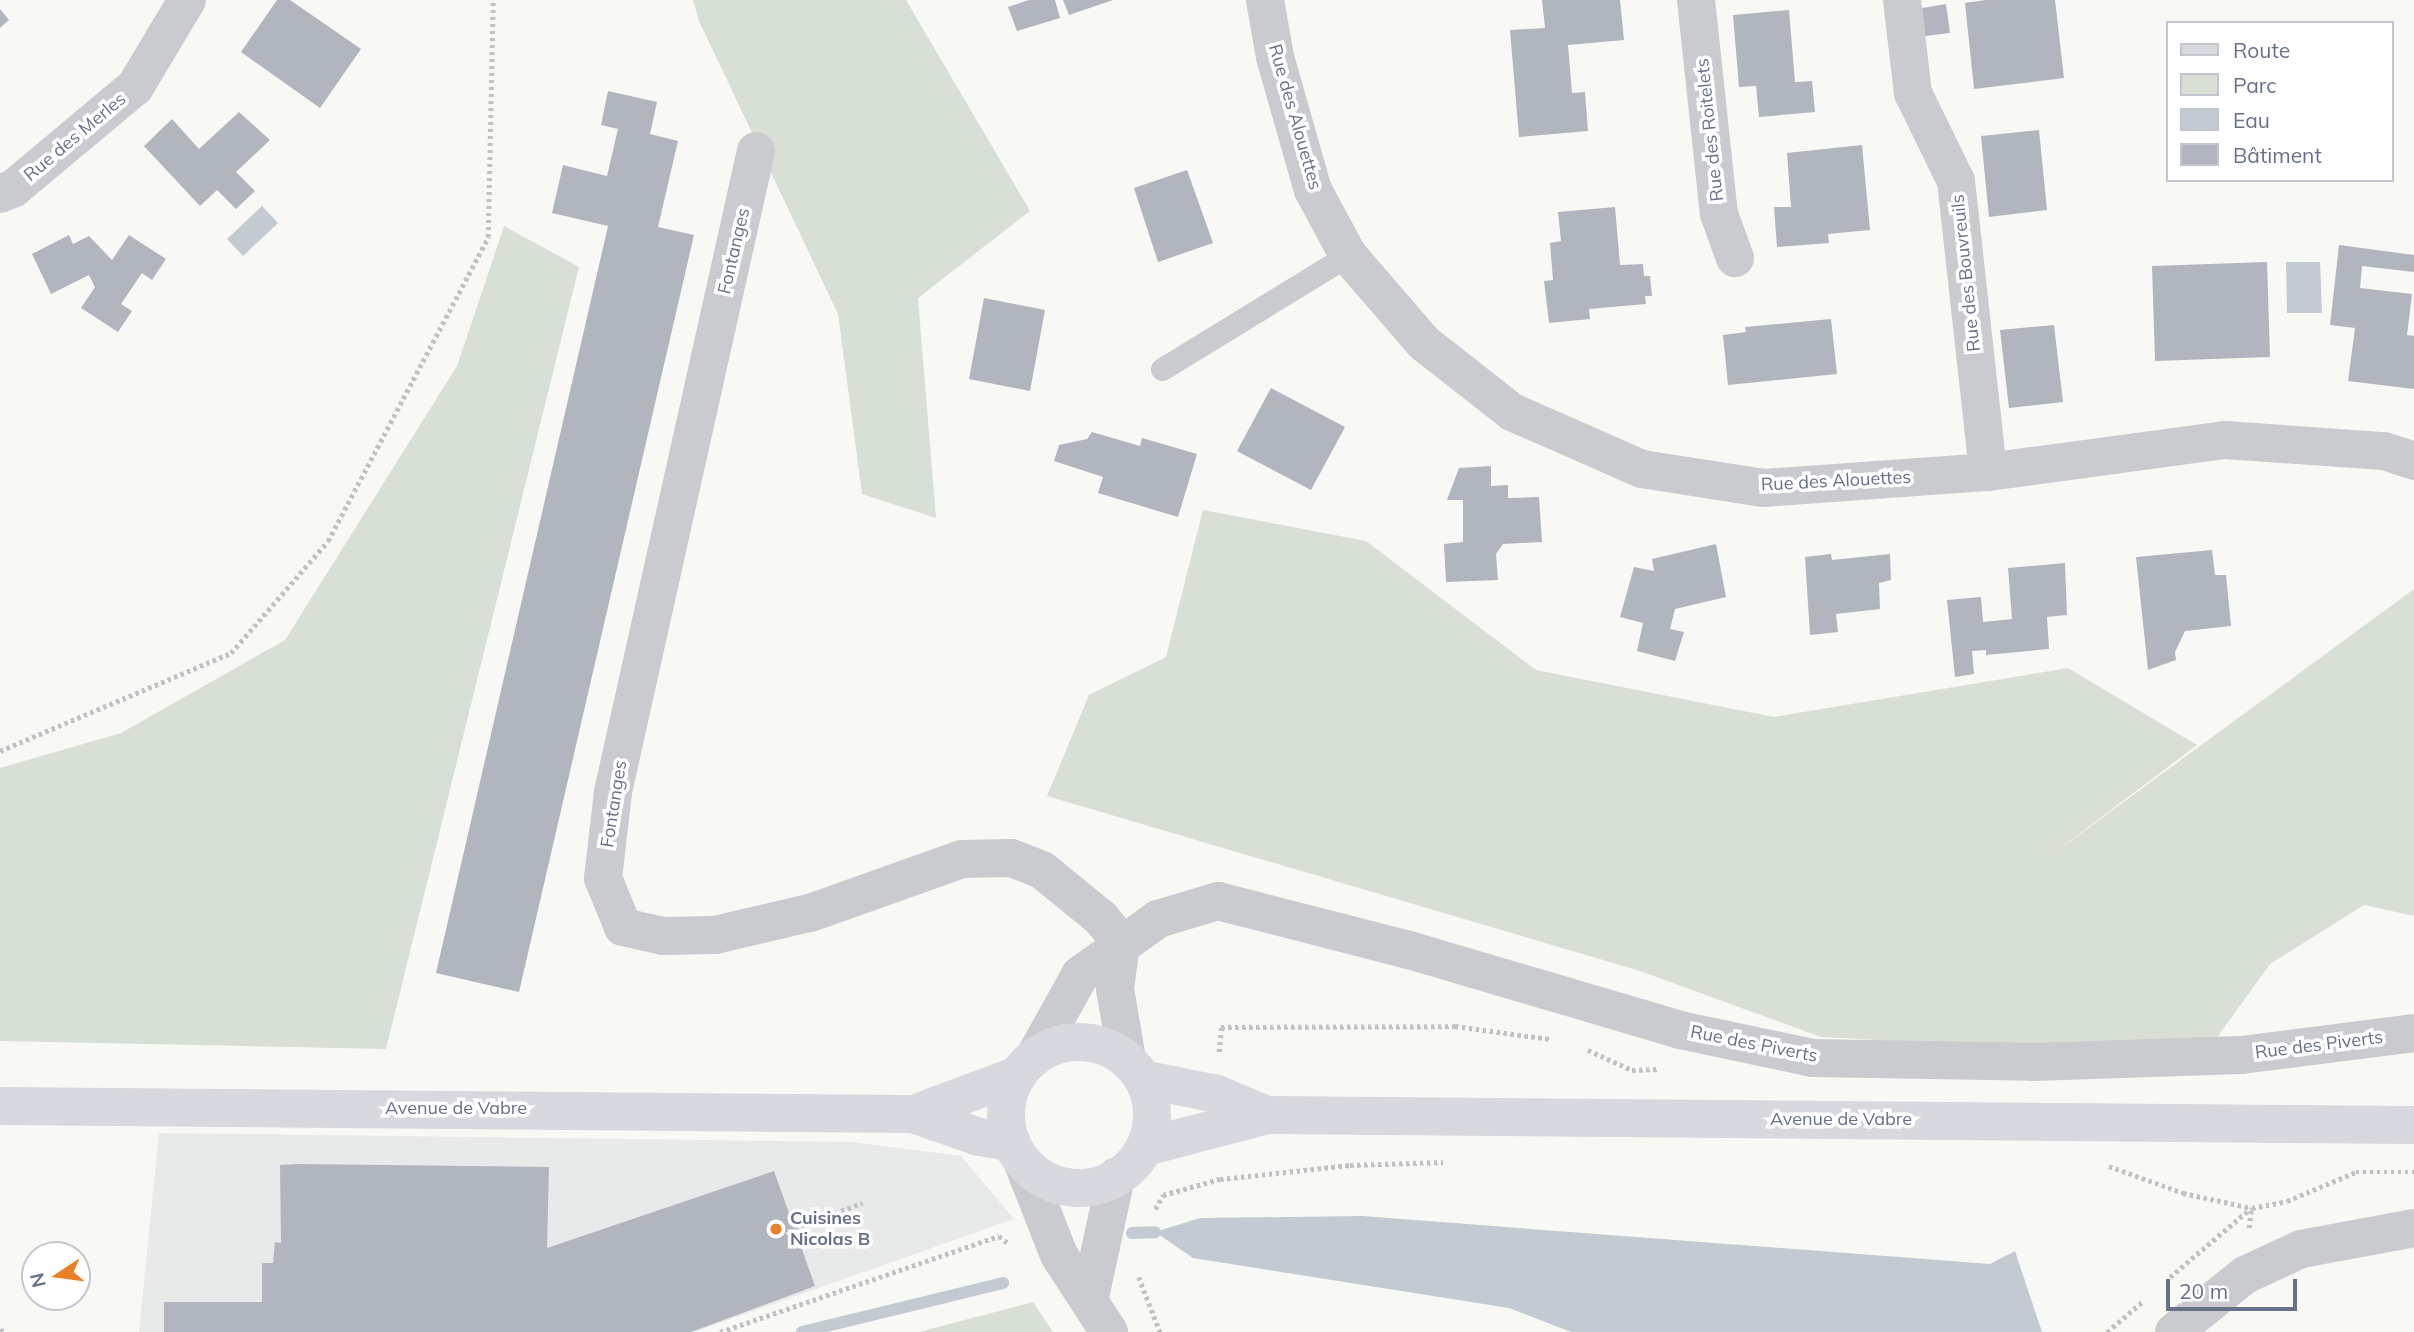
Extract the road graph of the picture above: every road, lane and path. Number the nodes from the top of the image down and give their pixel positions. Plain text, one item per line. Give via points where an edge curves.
1 (187, 0) edge
2 (493, 0) edge
3 (1265, 0) edge
4 (1696, 0) edge
5 (1902, 0) edge
6 (756, 151) dead end
7 (0, 194) edge
8 (1348, 255) junction
9 (1735, 258) dead end
10 (1162, 369) dead end
11 (2414, 461) edge
12 (1988, 472) junction
13 (0, 751) edge
14 (1121, 943) junction
15 (1680, 1030) junction
16 (2414, 1033) edge
17 (1557, 1040) dead end
18 (1582, 1047) dead end
19 (1026, 1065) junction
20 (1135, 1069) junction
21 (1217, 1094) junction
22 (0, 1106) edge
23 (913, 1114) junction
24 (1267, 1115) junction
25 (2414, 1125) edge
26 (1218, 1131) junction
27 (1144, 1147) junction
28 (1017, 1151) junction
29 (1447, 1162) dead end
30 (2097, 1166) dead end
31 (2414, 1172) edge
32 (1116, 1177) junction
33 (1220, 1179) junction
34 (862, 1203) dead end
35 (2252, 1208) junction
36 (1150, 1217) dead end
37 (795, 1228) dead end
38 (2414, 1228) edge
39 (1059, 1255) junction
40 (1134, 1264) dead end
41 (2168, 1278) dead end
42 (2148, 1296) dead end
43 (1090, 1297) junction
44 (0, 1330) edge
45 (7, 1332) edge
46 (720, 1332) edge
47 (1109, 1332) edge
48 (1160, 1332) edge
49 (2107, 1332) edge
50 (2174, 1332) edge

1 - 7 street, Rue des Merles via 135,87 14,188
2 - 13 path via 488,237 328,541 231,653
3 - 8 street, Rue des Alouettes via 1275,57 1313,190
4 - 9 street, Rue des Roitelets via 1719,214
5 - 12 street, Rue des Bouvreuils via 1913,93 1956,181
6 - 14 street, Fontanges via 613,792 603,878 623,927 663,936 715,936 813,912 962,859 1010,858 1042,870 1101,918
8 - 10 lane
8 - 12 street, Rue des Alouettes via 1424,343 1512,412 1642,470 1763,488
11 - 12 street, Rue des Alouettes via 2384,451 2225,440
14 - 15 street, Rue des Piverts via 1158,919 1218,901 1409,950
14 - 19 street, Rue des Piverts via 1080,975
14 - 20 street via 1115,989
15 - 16 street, Rue des Piverts via 1813,1058 2033,1062 2241,1055
15 - 18 path via 1660,1069 1632,1070
17 - 21 path via 1455,1026 1221,1027
19 - 20 main road via 1058,1045 1081,1041 1106,1046
19 - 23 main road, Avenue de Vabre
19 - 28 main road via 1008,1097 1006,1122
20 - 21 main road, Avenue de Vabre
20 - 27 main road via 1151,1102 1151,1127
21 - 24 main road, Avenue de Vabre
22 - 23 main road, Avenue de Vabre
23 - 28 main road, Avenue de Vabre
24 - 25 main road, Avenue de Vabre
24 - 26 main road, Avenue de Vabre
26 - 27 main road, Avenue de Vabre
26 - 33 path
27 - 32 main road
28 - 32 main road via 1037,1175 1066,1186 1097,1186
28 - 39 street
29 - 33 path via 1350,1165
30 - 35 path via 2183,1193
31 - 35 path via 2356,1172 2287,1201
32 - 43 street
33 - 36 path via 1163,1195
34 - 37 path
35 - 41 path
38 - 50 street via 2301,1249 2245,1275
39 - 43 street
39 - 46 path via 1031,1262 999,1236
40 - 48 path
42 - 49 path
43 - 47 street
44 - 45 path

